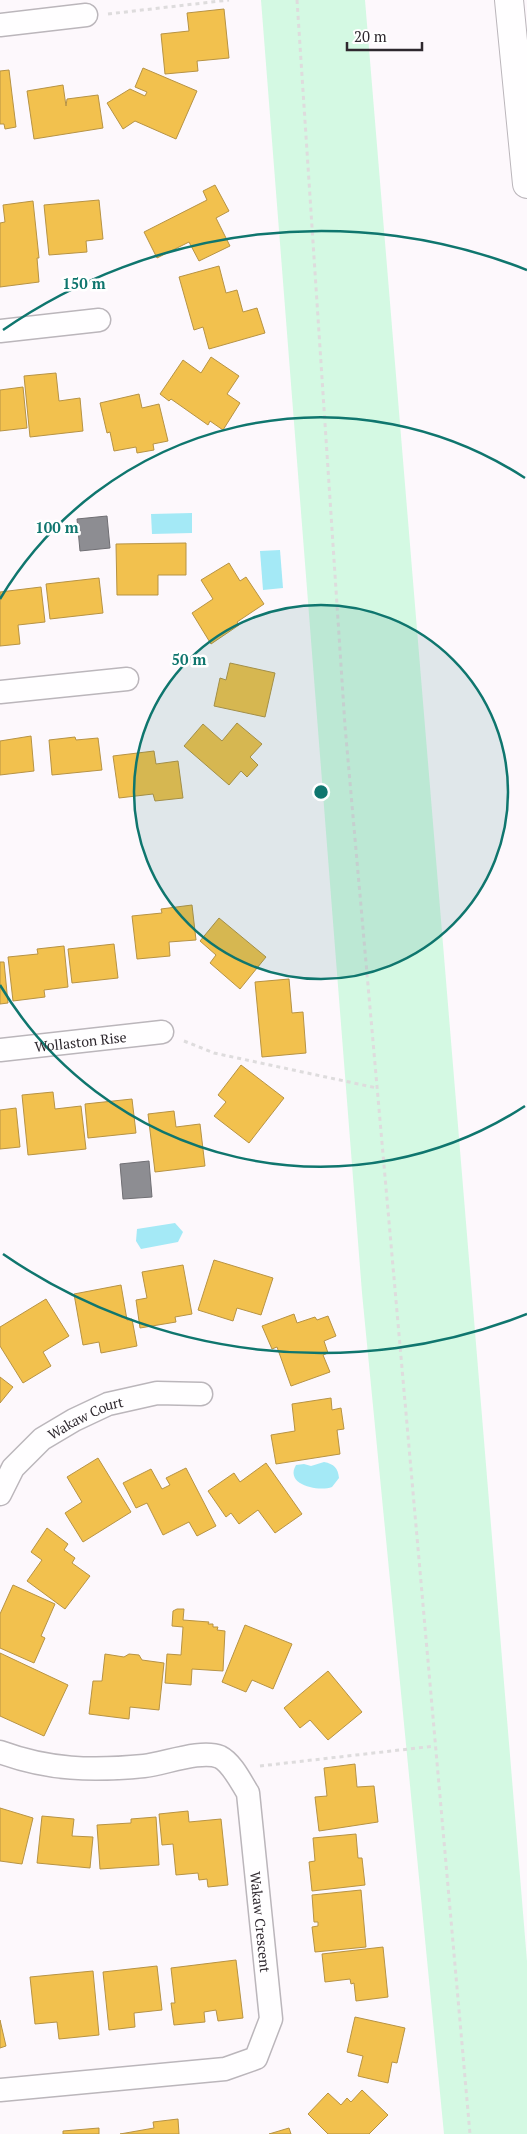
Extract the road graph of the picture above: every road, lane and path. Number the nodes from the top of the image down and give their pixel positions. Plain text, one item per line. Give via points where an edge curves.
1 (229, 0) edge
2 (297, 0) edge
3 (509, 0) edge
4 (86, 15) joint
5 (0, 25) edge
6 (527, 184) edge
7 (99, 320) dead end
8 (0, 331) edge
9 (127, 679) dead end
10 (0, 692) edge
11 (162, 1032) joint
12 (0, 1050) edge
13 (377, 1088) junction
14 (201, 1394) dead end
15 (0, 1494) edge
16 (434, 1746) junction
17 (0, 1752) edge
18 (287, 1764) dead end
19 (0, 2090) edge
20 (470, 2134) edge

1 - 4 path via 140,12
2 - 13 path via 345,726
3 - 6 highway
4 - 5 street
7 - 8 street
9 - 10 street
11 - 12 street, Wollaston Rise
11 - 13 path via 214,1053
13 - 16 path
14 - 15 street, Wakaw Court via 156,1392 108,1404 74,1420 42,1439 13,1468
16 - 18 path
16 - 20 path
17 - 19 street, Wakaw Crescent via 20,1760 66,1769 145,1766 196,1755 220,1757 248,1793 271,2019 256,2058 225,2069

